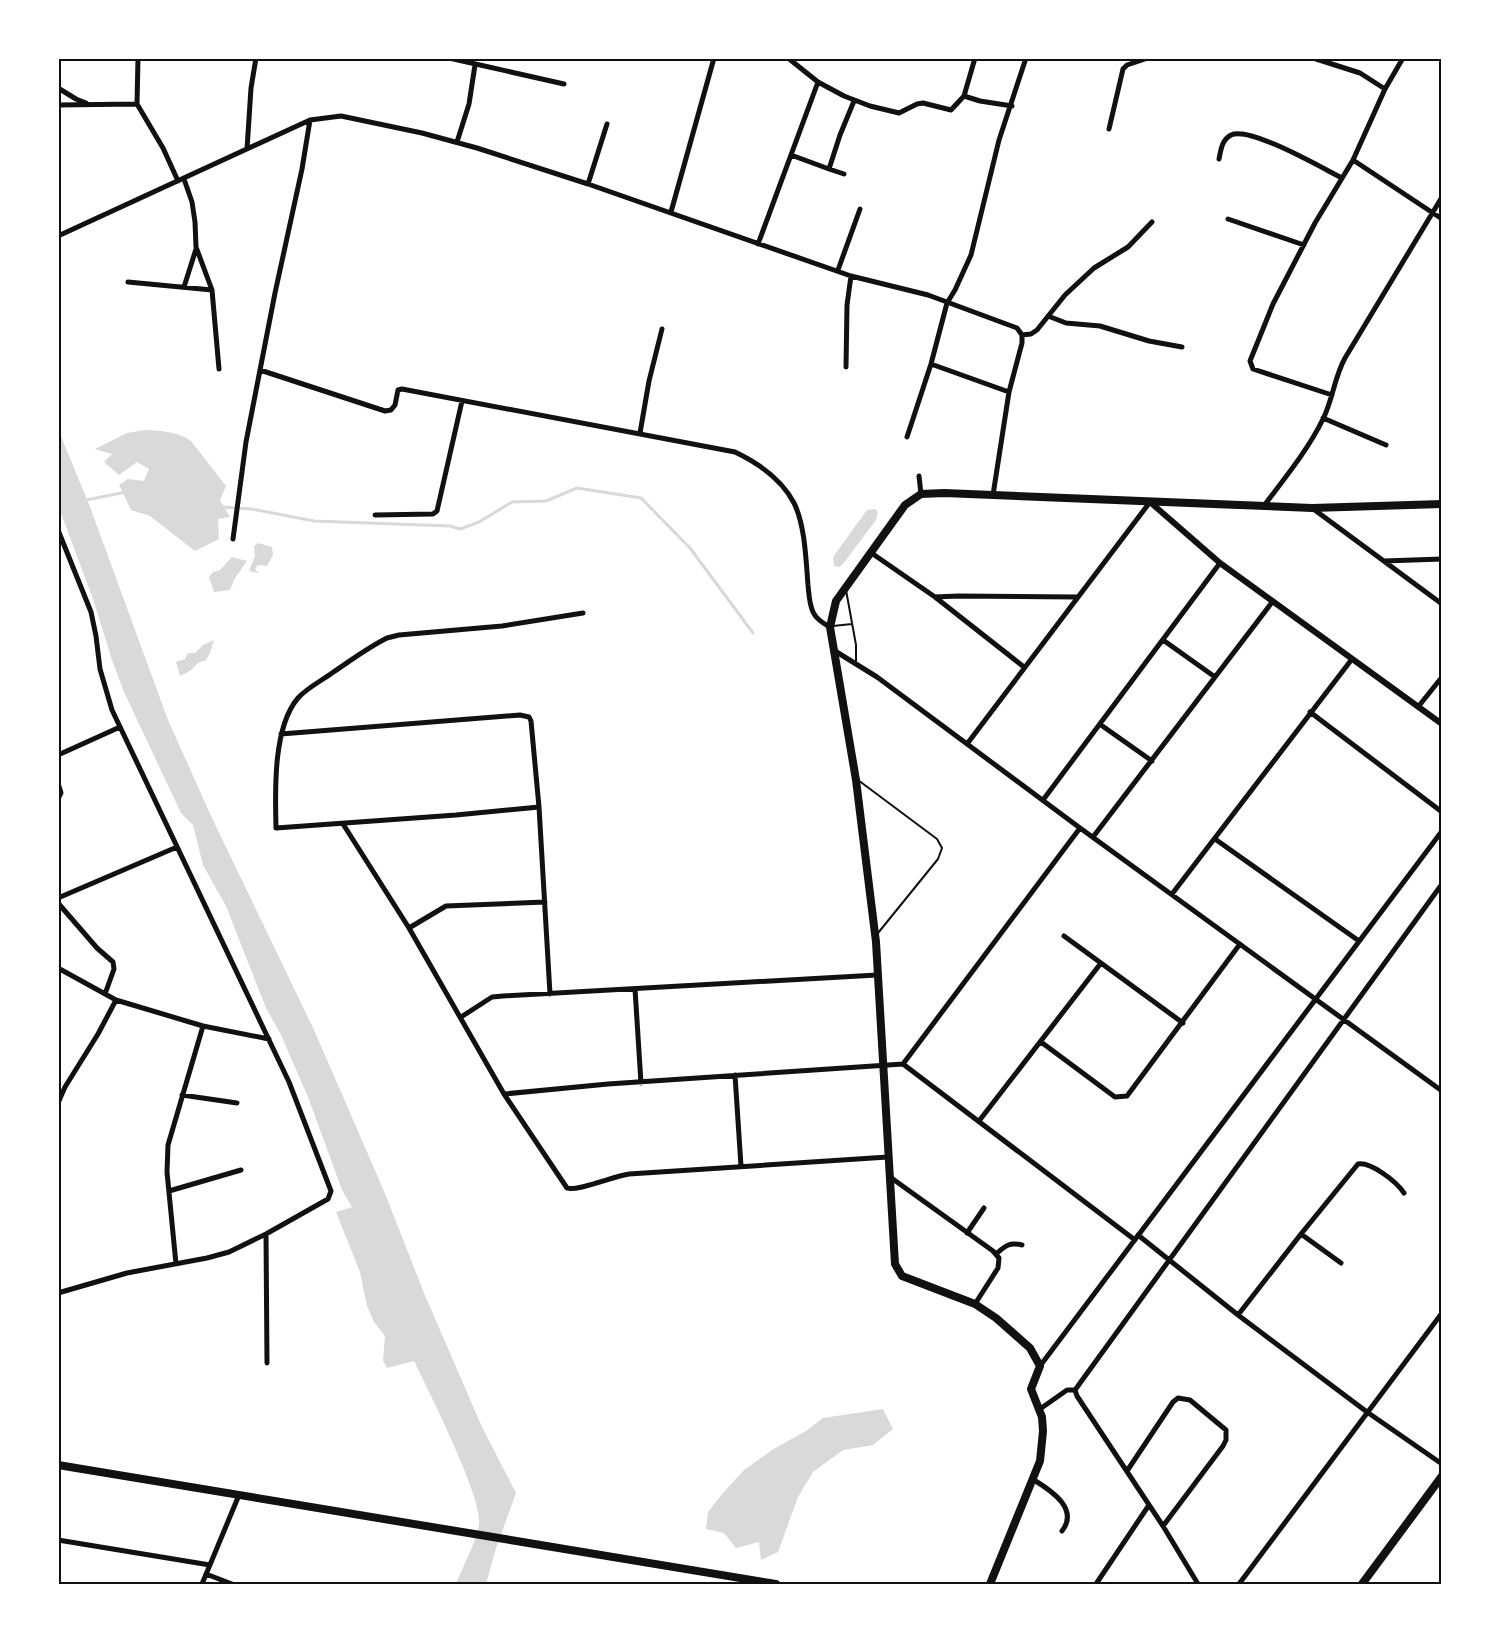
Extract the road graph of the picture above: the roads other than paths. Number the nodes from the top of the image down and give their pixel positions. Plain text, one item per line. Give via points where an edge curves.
1 (138, 58) edge
2 (256, 58) edge
3 (449, 58) edge
4 (714, 58) edge
5 (788, 58) edge
6 (975, 58) edge
7 (1026, 58) edge
8 (1148, 58) edge
9 (1313, 58) edge
10 (1403, 58) edge
11 (476, 65) junction
12 (818, 82) junction
13 (564, 84) dead end
14 (58, 88) edge
15 (1385, 89) junction
16 (964, 96) junction
17 (854, 101) junction
18 (137, 104) junction
19 (58, 105) edge
20 (100, 105) junction
21 (1012, 106) junction
22 (309, 120) junction
23 (607, 124) dead end
24 (1109, 129) dead end
25 (457, 142) junction
26 (247, 149) junction
27 (791, 155) junction
28 (1220, 159) dead end
29 (1353, 160) junction
30 (829, 169) junction
31 (844, 174) dead end
32 (1342, 178) junction
33 (181, 180) junction
34 (588, 184) junction
35 (1442, 197) edge
36 (860, 209) dead end
37 (670, 212) junction
38 (1432, 214) junction
39 (1228, 219) dead end
40 (1442, 219) edge
41 (1152, 222) dead end
42 (58, 236) edge
43 (758, 244) junction
44 (1304, 245) junction
45 (196, 247) junction
46 (838, 270) junction
47 (851, 276) junction
48 (129, 282) dead end
49 (184, 287) junction
50 (212, 290) junction
51 (947, 303) junction
52 (1048, 316) junction
53 (662, 329) dead end
54 (1022, 335) junction
55 (1182, 347) dead end
56 (931, 364) junction
57 (846, 367) dead end
58 (219, 369) dead end
59 (260, 370) junction
60 (1009, 392) junction
61 (1332, 395) junction
62 (462, 401) junction
63 (1323, 418) junction
64 (640, 434) junction
65 (907, 437) dead end
66 (1386, 445) dead end
67 (919, 476) dead end
68 (921, 494) junction
69 (993, 495) junction
70 (1150, 502) junction
71 (1442, 504) edge
72 (1263, 507) junction
73 (1312, 508) junction
74 (375, 514) dead end
75 (58, 530) edge
76 (233, 539) dead end
77 (870, 552) junction
78 (1442, 559) edge
79 (1384, 561) junction
80 (1220, 563) junction
81 (845, 587) junction
82 (935, 597) junction
83 (1077, 597) junction
84 (1273, 601) junction
85 (1442, 604) edge
86 (582, 613) dead end
87 (852, 624) junction
88 (830, 627) junction
89 (1163, 640) junction
90 (835, 651) junction
91 (1352, 658) junction
92 (856, 662) junction
93 (1024, 667) junction
94 (1215, 677) junction
95 (1442, 677) edge
96 (1418, 707) junction
97 (1310, 712) junction
98 (1442, 724) edge
99 (1101, 725) junction
100 (120, 727) junction
101 (281, 734) junction
102 (967, 744) junction
103 (58, 755) edge
104 (1152, 761) junction
105 (855, 778) junction
106 (58, 783) edge
107 (58, 799) edge
108 (1043, 800) junction
109 (539, 807) junction
110 (1442, 812) edge
111 (343, 824) junction
112 (1080, 828) junction
113 (1442, 831) edge
114 (1093, 837) junction
115 (1215, 839) junction
116 (177, 847) junction
117 (1442, 884) edge
118 (1172, 894) junction
119 (58, 898) edge
120 (545, 902) junction
121 (58, 903) edge
122 (409, 928) junction
123 (875, 936) junction
124 (1064, 936) dead end
125 (1359, 941) junction
126 (1240, 944) junction
127 (1101, 963) junction
128 (58, 968) edge
129 (877, 975) junction
130 (635, 989) junction
131 (105, 994) junction
132 (550, 994) junction
133 (1316, 998) junction
134 (116, 1000) junction
135 (461, 1017) junction
136 (1344, 1019) junction
137 (1183, 1023) junction
138 (203, 1026) junction
139 (269, 1039) junction
140 (1041, 1042) junction
141 (903, 1064) junction
142 (885, 1065) junction
143 (735, 1076) junction
144 (641, 1083) junction
145 (1442, 1091) edge
146 (504, 1094) junction
147 (182, 1095) junction
148 (58, 1103) edge
149 (237, 1103) dead end
150 (979, 1121) junction
151 (888, 1157) junction
152 (741, 1166) junction
153 (241, 1170) dead end
154 (890, 1177) junction
155 (169, 1191) junction
156 (1404, 1193) dead end
157 (984, 1208) dead end
158 (967, 1233) junction
159 (266, 1234) junction
160 (1300, 1234) junction
161 (1137, 1237) junction
162 (1022, 1245) dead end
163 (996, 1254) junction
164 (1170, 1259) junction
165 (1341, 1263) dead end
166 (176, 1264) junction
167 (58, 1293) edge
168 (975, 1304) junction
169 (1442, 1313) edge
170 (1238, 1315) junction
171 (267, 1363) dead end
172 (1040, 1366) junction
173 (1075, 1390) junction
174 (1040, 1409) junction
175 (1367, 1412) junction
176 (1442, 1464) edge
177 (58, 1465) edge
178 (1127, 1471) junction
179 (1442, 1476) edge
180 (1034, 1480) junction
181 (239, 1495) junction
182 (1149, 1504) junction
183 (1163, 1526) junction
184 (1062, 1532) dead end
185 (58, 1540) edge
186 (210, 1565) junction
187 (206, 1574) junction
188 (202, 1584) edge
189 (232, 1584) edge
190 (776, 1584) edge
191 (990, 1584) edge
192 (1096, 1584) edge
193 (1198, 1584) edge
194 (1239, 1584) edge
195 (1362, 1584) edge

1 - 18 street
2 - 26 street
3 - 11 street
4 - 37 street
5 - 12 street
6 - 16 street
7 - 21 street
8 - 24 street via 1123,69
9 - 15 street via 1360,73
10 - 15 street
11 - 13 street
11 - 25 street
12 - 17 street
12 - 27 street
14 - 20 street via 76,99
15 - 29 street
16 - 17 street via 951,110 920,103 899,113
16 - 21 street
17 - 30 street
18 - 20 street
18 - 33 street
19 - 20 street
21 - 51 street via 999,140 971,255
22 - 25 street via 341,116
22 - 26 street
22 - 59 street
23 - 34 street
25 - 34 street
26 - 33 street
27 - 30 street
27 - 43 street
28 - 32 street via 1223,141 1228,136 1246,134
29 - 32 street
29 - 38 street
30 - 31 street
32 - 44 street
33 - 42 street
33 - 45 street via 192,202
34 - 37 street
35 - 38 street
36 - 46 street
37 - 43 street
38 - 40 street
38 - 61 street via 1345,358
39 - 44 street
41 - 52 street via 1128,247 1094,268
43 - 46 street
44 - 61 street via 1261,330 1250,366
45 - 49 street
45 - 50 street
46 - 47 street
47 - 51 street
47 - 57 street
48 - 49 street
49 - 50 street
50 - 58 street
51 - 54 street via 1008,324
51 - 56 street
52 - 54 street via 1031,334
52 - 55 street
53 - 64 street
54 - 60 street
56 - 60 street
56 - 65 street
59 - 62 street via 385,411 395,405 398,390 402,389
59 - 76 street
60 - 69 street
61 - 63 street
62 - 64 street
62 - 74 street via 437,511
63 - 66 street
63 - 72 street
64 - 88 street via 735,452 776,480 797,510 810,604 814,614
67 - 68 street
68 - 69 main road
68 - 77 main road via 905,505
69 - 70 main road
70 - 72 main road
70 - 80 street
70 - 83 street
71 - 73 main road
72 - 73 main road
73 - 79 street
75 - 100 street via 91,612 100,669
77 - 81 main road
77 - 82 street
78 - 79 street
79 - 85 street
80 - 84 street
80 - 89 street
81 - 87 lane
81 - 88 main road via 836,601
82 - 83 street
82 - 93 street
83 - 93 street
84 - 91 street
84 - 94 street
86 - 101 street via 387,638 298,698
87 - 88 lane
87 - 92 lane
88 - 90 main road
89 - 94 street
89 - 99 street
90 - 92 street
90 - 105 main road
91 - 96 street
91 - 97 street
92 - 102 street
93 - 102 street
94 - 104 street
95 - 96 street
96 - 98 street
97 - 110 street
97 - 115 street
99 - 104 street
99 - 108 street
100 - 103 street
100 - 116 street
101 - 109 street via 529,717
101 - 111 street via 276,828
102 - 108 street
104 - 114 street
105 - 123 main road
105 - 123 lane via 938,839 942,848 938,859
106 - 107 street via 62,793
108 - 112 street
109 - 111 street
109 - 120 street
111 - 122 street
112 - 114 street
112 - 141 street
113 - 125 street
114 - 118 street
115 - 118 street
115 - 125 street
116 - 119 street
116 - 139 street
117 - 136 street
118 - 126 street
120 - 122 street via 446,906
120 - 132 street
121 - 131 street via 112,962 114,969
122 - 135 street
123 - 129 main road
124 - 127 street
125 - 133 street
126 - 133 street
126 - 137 street
127 - 137 street
127 - 140 street
128 - 131 street
129 - 130 street
129 - 142 main road
130 - 132 street
130 - 144 street
131 - 134 street
132 - 135 street via 492,997
133 - 136 street
133 - 161 street
134 - 138 street
134 - 148 street
135 - 146 street
136 - 145 street
136 - 164 street
137 - 140 street via 1123,1098
138 - 139 street
138 - 147 street
139 - 159 street via 331,1191 330,1197
140 - 150 street
141 - 142 street
141 - 150 street
142 - 143 street
142 - 151 main road
143 - 144 street
143 - 152 street
144 - 146 street
146 - 152 street via 570,1190 615,1176
147 - 149 street
147 - 155 street via 168,1145
150 - 161 street
151 - 152 street
151 - 154 main road
153 - 155 street
154 - 158 street
154 - 168 main road via 895,1264 899,1273
155 - 166 street
156 - 160 street via 1373,1166 1358,1164
157 - 158 street
158 - 163 street
159 - 166 street via 229,1252
159 - 171 street
160 - 165 street
160 - 170 street
161 - 164 street
161 - 172 street
162 - 163 street via 1007,1244
163 - 168 street via 998,1268
164 - 170 street
164 - 173 street
166 - 167 street
168 - 172 main road via 1022,1340 1034,1352
169 - 175 street
170 - 175 street
172 - 174 main road via 1031,1389
173 - 174 street via 1067,1390
173 - 178 street
174 - 180 main road via 1043,1446
175 - 176 street
175 - 194 street
177 - 181 main road
178 - 182 street
178 - 183 street via 1178,1398 1190,1400 1226,1430 1223,1446
179 - 195 main road
180 - 184 street via 1066,1509 1067,1521
180 - 191 main road
181 - 186 street
181 - 190 main road
182 - 183 street
182 - 192 street
183 - 193 street
185 - 186 street
186 - 187 street
187 - 188 street
187 - 189 street

